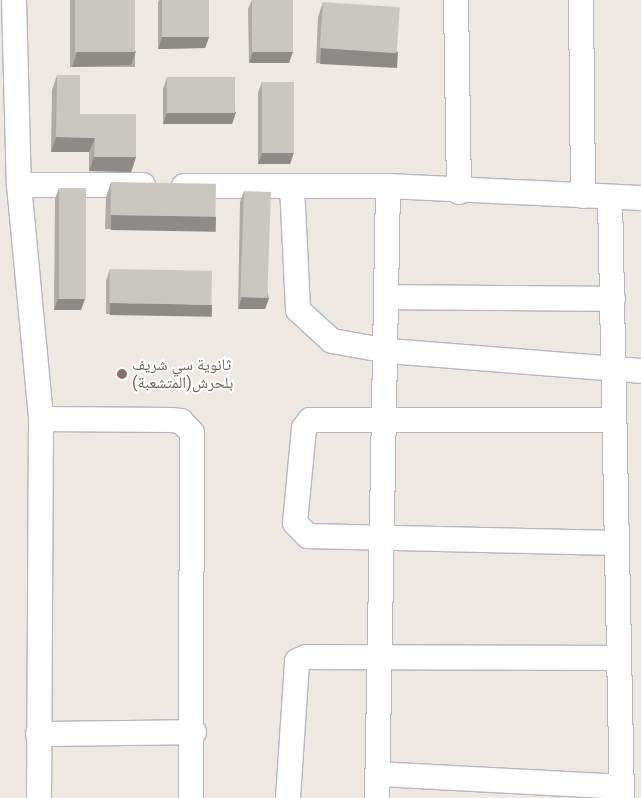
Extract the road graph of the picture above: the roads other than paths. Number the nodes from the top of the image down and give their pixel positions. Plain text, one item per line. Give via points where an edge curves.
1 (14, 0) edge
2 (456, 0) edge
3 (581, 0) edge
4 (20, 185) junction
5 (292, 186) junction
6 (388, 186) junction
7 (459, 192) junction
8 (583, 196) junction
9 (610, 197) junction
10 (641, 198) edge
11 (389, 297) junction
12 (613, 299) junction
13 (388, 351) junction
14 (614, 370) junction
15 (641, 372) edge
16 (41, 419) junction
17 (386, 419) junction
18 (614, 420) junction
19 (384, 540) junction
20 (615, 543) junction
21 (380, 658) junction
22 (616, 658) junction
23 (194, 732) junction
24 (38, 734) junction
25 (378, 774) junction
26 (622, 792) edge
27 (39, 798) edge
28 (191, 798) edge
29 (288, 798) edge
30 (377, 798) edge

1 - 4 street
2 - 7 street
3 - 8 street
4 - 5 street
4 - 16 street
5 - 6 street
5 - 13 street via 298,310 332,341
6 - 7 street
6 - 11 street
7 - 8 street
8 - 9 street
9 - 10 street
9 - 12 street
11 - 12 street
11 - 13 street
12 - 14 street
13 - 14 street
13 - 17 street
14 - 15 street
14 - 18 street
16 - 23 street via 171,420 181,421 192,432
16 - 24 street
17 - 18 street
17 - 19 street
17 - 19 street via 306,423 295,523 308,536
18 - 20 street
19 - 20 street
19 - 21 street
20 - 22 street
21 - 22 street
21 - 25 street
21 - 29 street via 297,661
22 - 26 street
23 - 24 street
23 - 28 street
24 - 27 street
25 - 26 street
25 - 30 street

